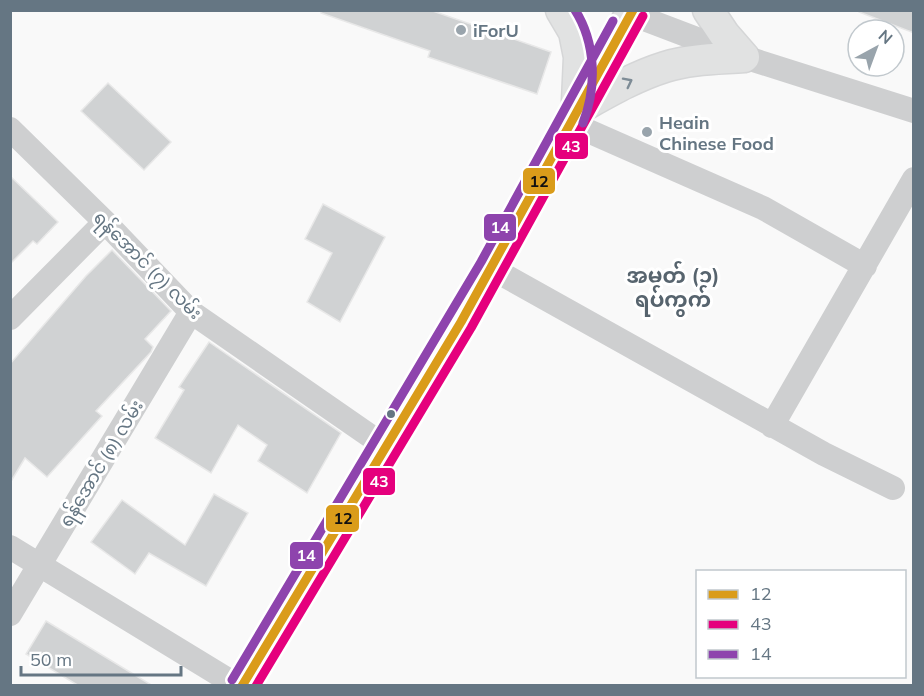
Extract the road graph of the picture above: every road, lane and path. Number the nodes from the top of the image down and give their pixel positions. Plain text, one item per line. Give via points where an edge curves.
1 (561, 10) edge
2 (708, 10) edge
3 (627, 12) edge
4 (744, 57) junction
5 (914, 111) edge
6 (573, 117) junction
7 (10, 129) edge
8 (914, 179) edge
9 (105, 222) junction
10 (865, 266) junction
11 (491, 268) junction
12 (191, 312) junction
13 (10, 318) edge
14 (772, 426) junction
15 (386, 447) junction
16 (893, 488) dead end
17 (10, 547) edge
18 (40, 565) junction
19 (10, 614) edge
20 (240, 686) edge

1 - 6 main road via 574,32 579,57
2 - 4 main road
3 - 4 street
3 - 6 main road
4 - 5 street
6 -> 4 main road via 631,80 666,66
6 - 10 street via 763,208
6 - 11 main road
7 - 9 street, ရန်အောင် (၇) လမ်း
8 - 10 street
9 - 12 street, ရန်အောင် (၇) လမ်း
9 - 13 street
10 - 14 street
11 - 14 street
11 - 15 main road
12 - 15 street, ရန်အောင် (၇) လမ်း
12 - 18 street, ရန်အောင် (၈) လမ်း
14 - 16 street
15 - 20 main road
17 - 18 street
18 - 19 street, ရန်အောင် (၈) လမ်း
18 - 20 street

